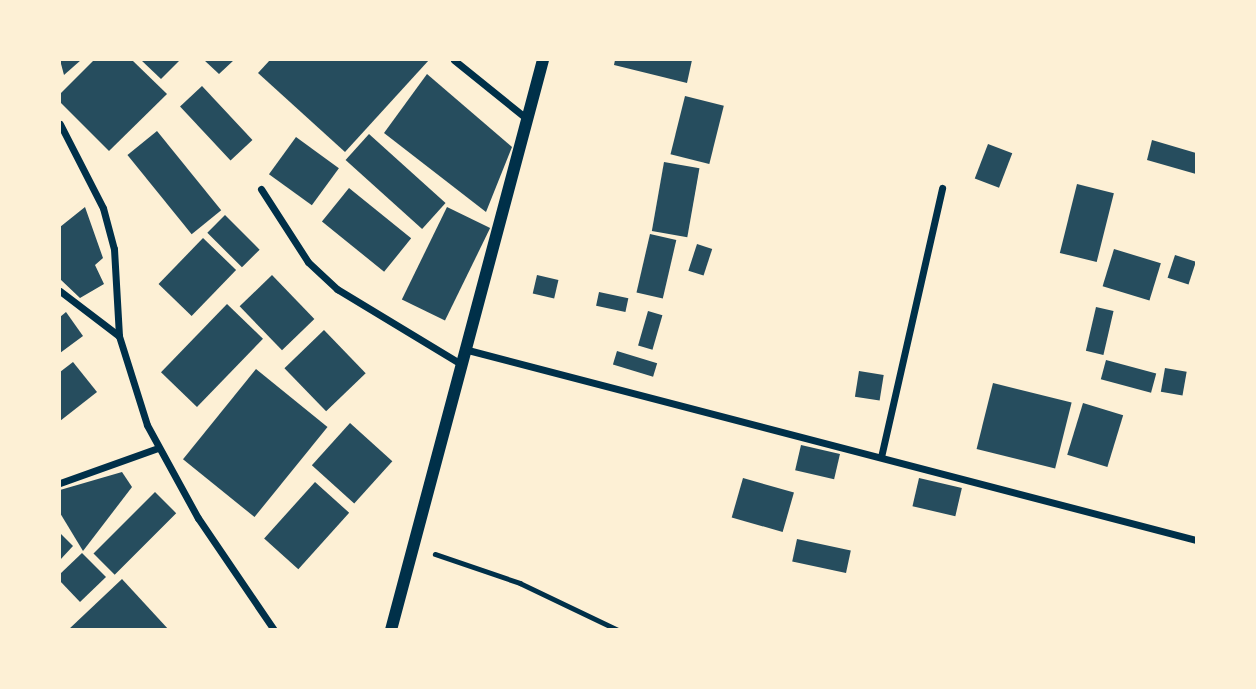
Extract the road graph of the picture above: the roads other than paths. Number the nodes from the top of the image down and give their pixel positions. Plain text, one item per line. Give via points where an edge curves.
1 (454, 60) edge
2 (543, 60) edge
3 (527, 119) junction
4 (60, 124) edge
5 (942, 188) dead end
6 (261, 189) dead end
7 (60, 292) edge
8 (119, 336) junction
9 (463, 349) junction
10 (459, 363) junction
11 (158, 448) junction
12 (881, 457) junction
13 (60, 483) edge
14 (1196, 540) edge
15 (274, 629) edge
16 (391, 629) edge

1 - 3 street
2 - 3 street
3 - 9 street
4 - 8 street via 103,208 114,249
5 - 12 street
6 - 10 street via 308,262 337,289
7 - 8 street
8 - 11 street via 135,395
9 - 10 street
9 - 12 street
10 - 16 street
11 - 13 street
11 - 15 street via 198,518
12 - 14 street

